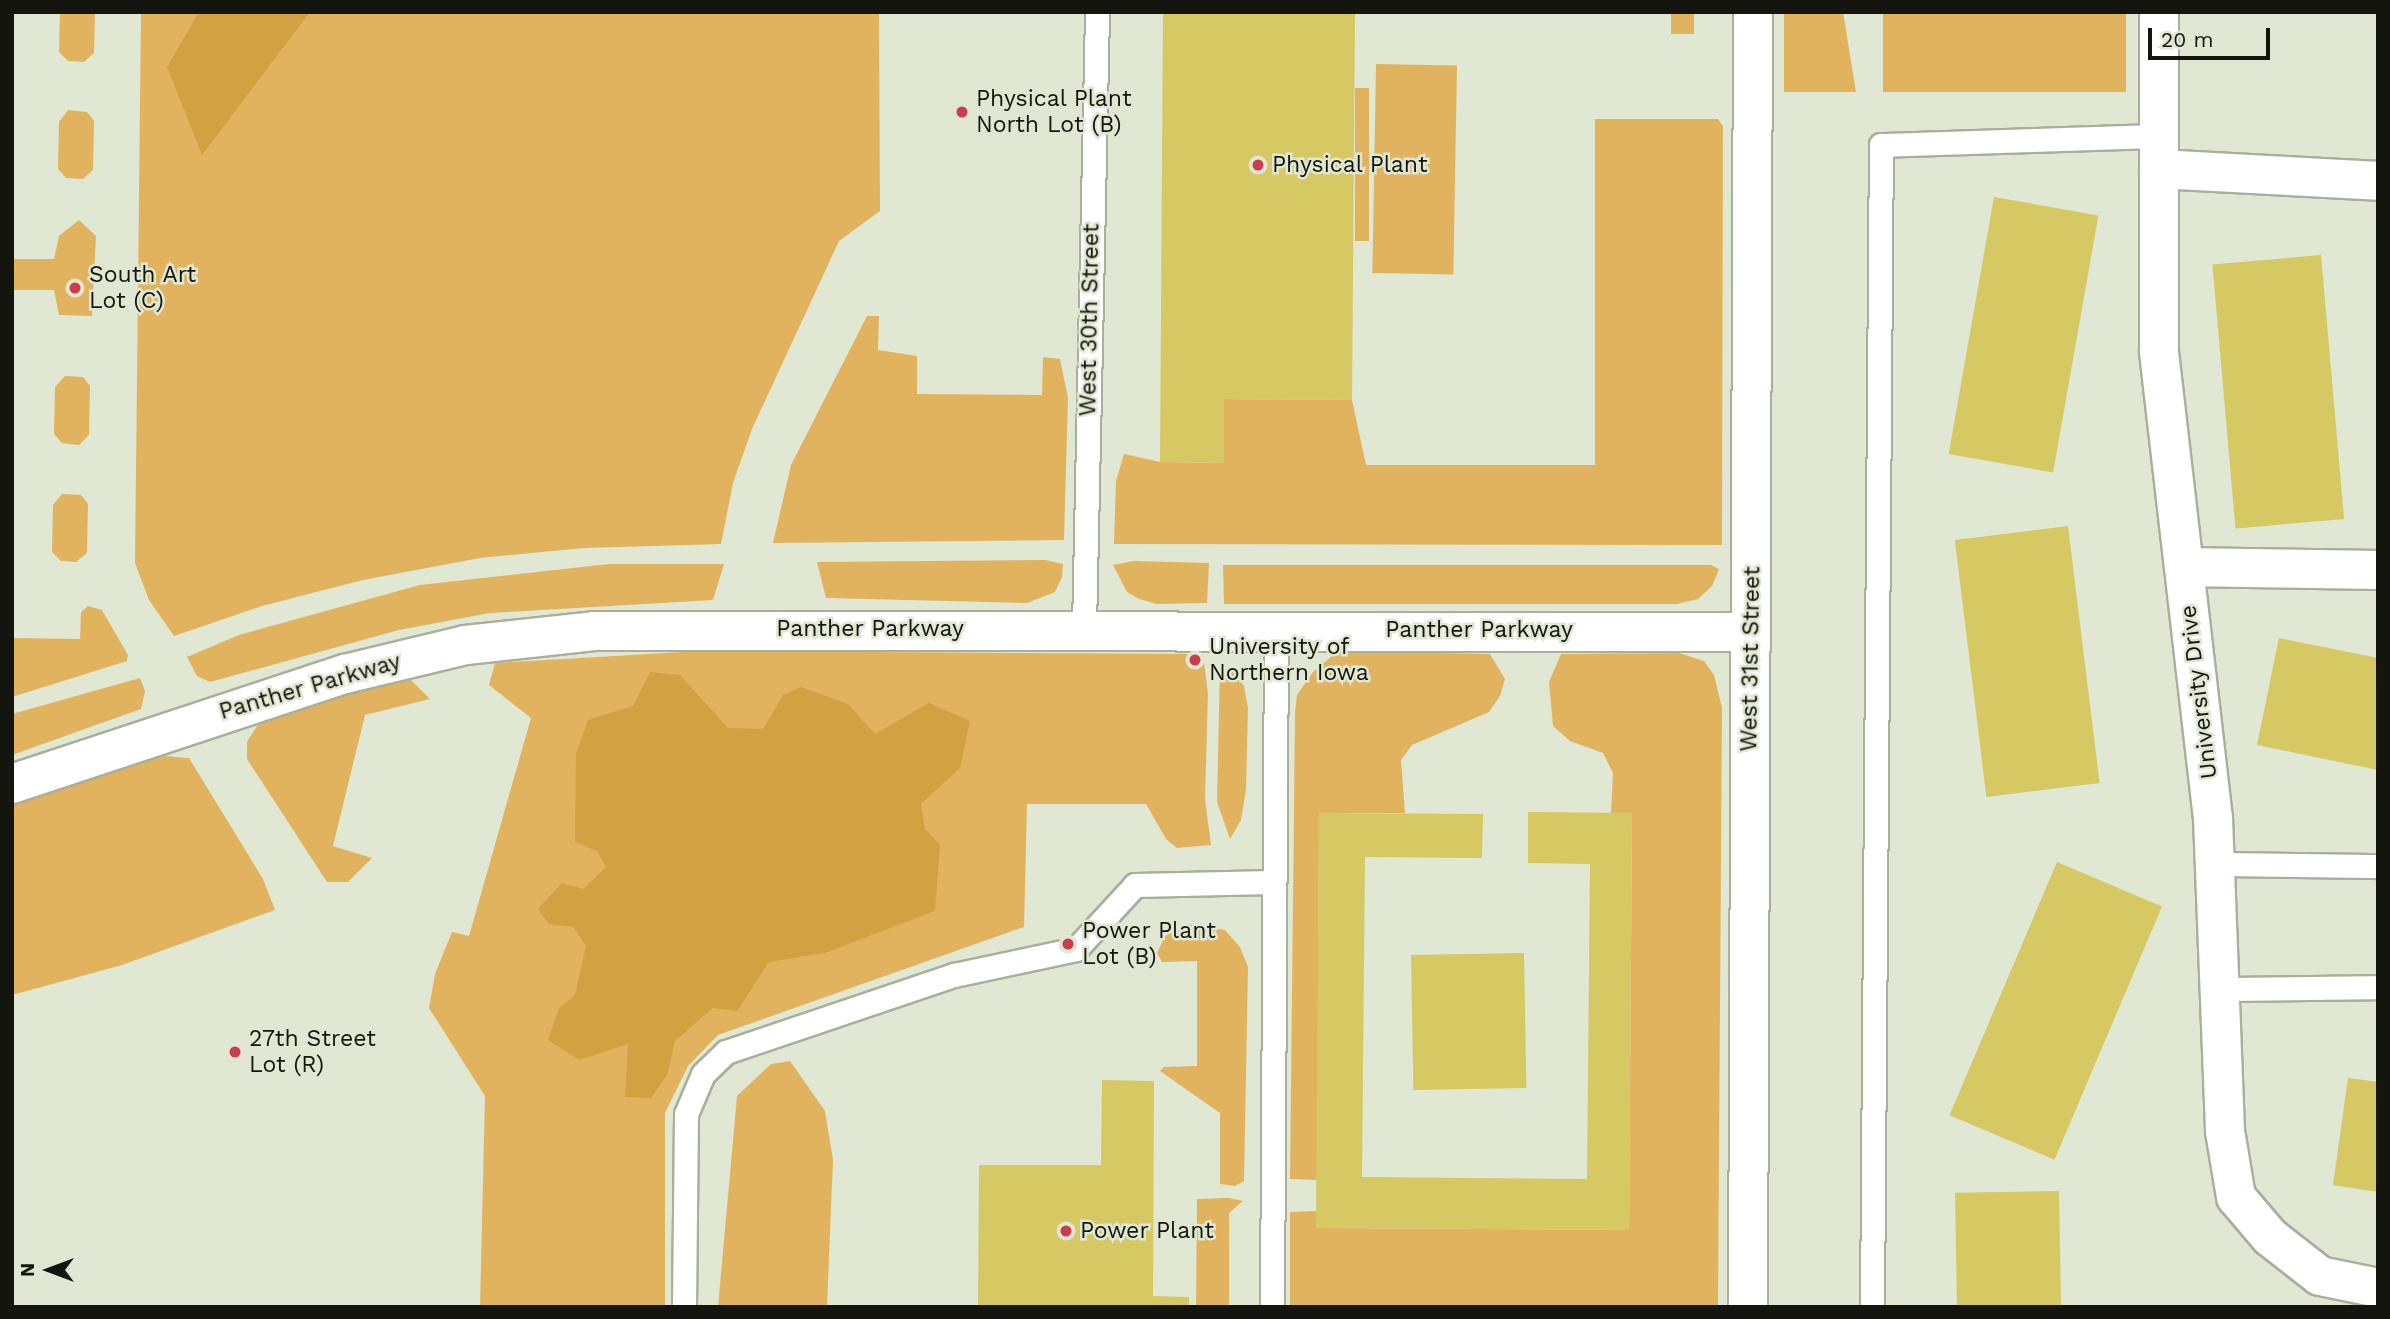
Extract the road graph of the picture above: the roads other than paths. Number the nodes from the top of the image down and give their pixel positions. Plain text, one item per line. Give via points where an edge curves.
1 (1097, 12) edge
2 (1753, 12) edge
3 (2159, 12) edge
4 (2159, 152) junction
5 (2378, 181) edge
6 (2184, 568) junction
7 (2378, 570) edge
8 (1084, 628) junction
9 (1276, 629) junction
10 (1750, 632) junction
11 (12, 784) edge
12 (2215, 864) junction
13 (2378, 866) edge
14 (1272, 882) junction
15 (2378, 987) edge
16 (2221, 989) junction
17 (2378, 1288) edge
18 (684, 1307) edge
19 (1272, 1307) edge
20 (1748, 1307) edge
21 (1872, 1307) edge

1 - 8 lane, West 30th Street
2 - 10 street, West 31st Street
3 - 4 street, University Drive
4 - 5 street
4 - 6 street, University Drive via 2159,352
4 - 21 lane via 1881,145
6 - 7 street
6 - 12 street, University Drive
8 - 9 street, Panther Parkway
8 - 11 street, Panther Parkway via 594,631 466,645 345,674
9 - 10 street, Panther Parkway
9 - 14 lane
10 - 20 street, West 31st Street
12 - 13 lane
12 - 16 street, University Drive
14 - 18 lane via 1135,886 1076,949 954,975 726,1052 703,1074 686,1114
14 - 19 lane
15 - 16 lane
16 - 17 street, University Drive via 2225,1131 2236,1197 2270,1237 2320,1276

